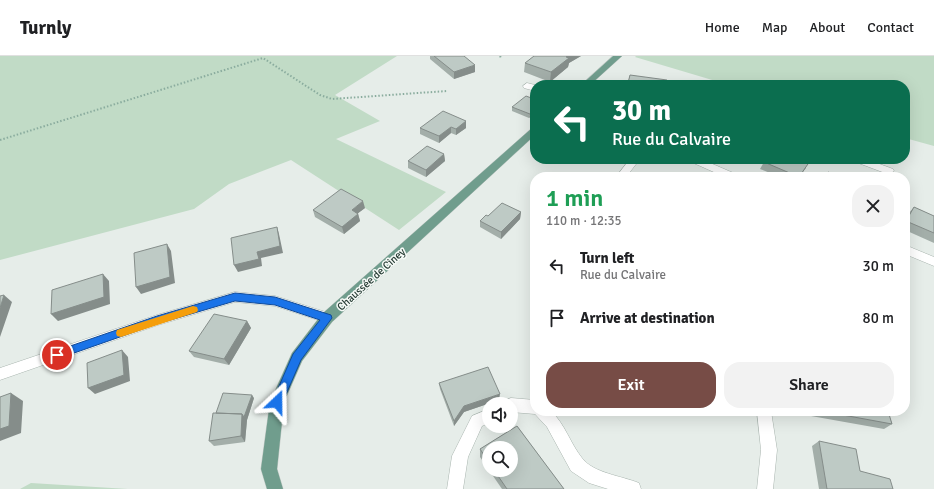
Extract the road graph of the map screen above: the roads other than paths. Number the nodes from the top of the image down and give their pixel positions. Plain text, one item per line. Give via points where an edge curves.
1 (618, 56) edge
2 (591, 80) edge
3 (530, 135) edge
4 (631, 164) edge
5 (704, 164) edge
6 (870, 164) edge
7 (889, 171) dead end
8 (625, 172) edge
9 (722, 172) edge
10 (910, 251) edge
11 (934, 262) edge
12 (327, 318) junction
13 (0, 374) edge
14 (518, 406) edge
15 (530, 407) edge
16 (546, 416) edge
17 (765, 416) edge
18 (482, 419) edge
19 (275, 489) edge
20 (455, 489) edge
21 (633, 489) edge
22 (765, 489) edge

1 - 2 main road
3 - 12 main road, Chaussée de Ciney
4 - 8 street
5 - 9 street
6 - 7 street
10 - 11 street
12 - 13 street via 275,301 235,297 157,320
12 - 19 main road, Chaussée de Ciney via 297,357 277,402 269,469
14 - 15 street
16 - 21 street via 576,465 595,477
17 - 22 street via 769,450
18 - 20 street via 476,421 460,456

